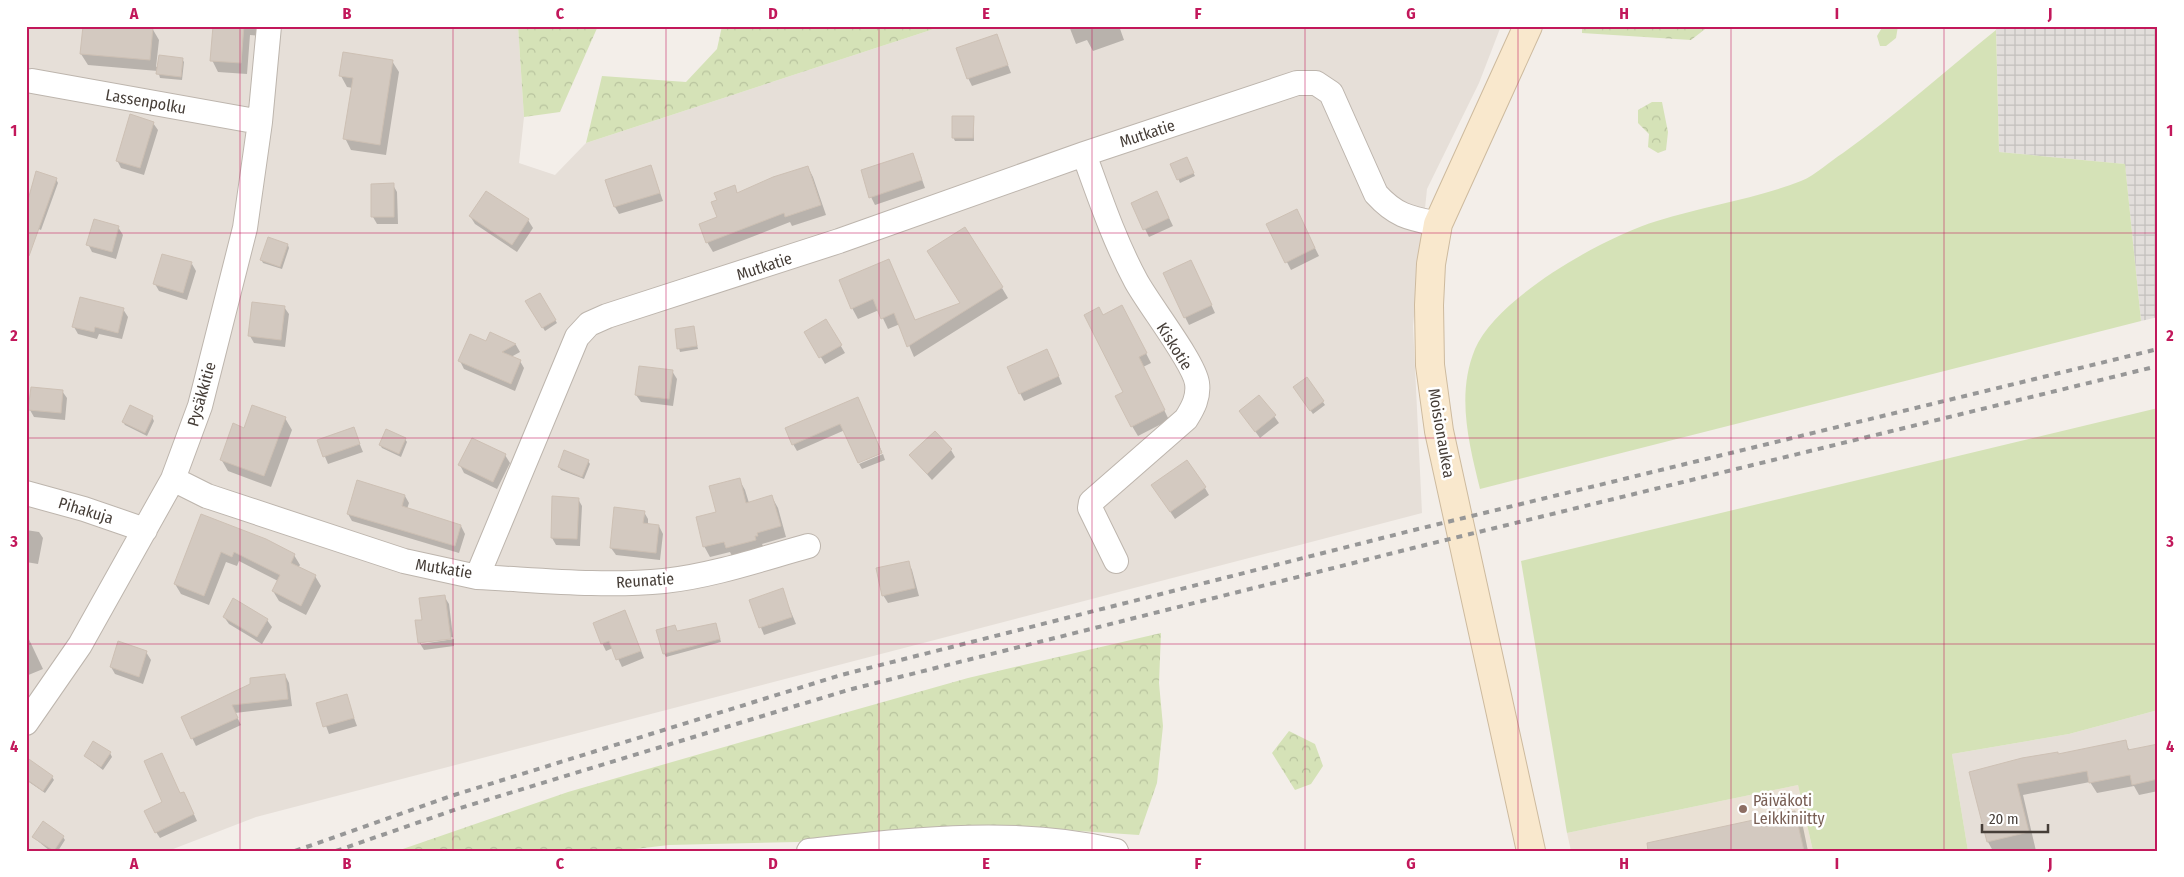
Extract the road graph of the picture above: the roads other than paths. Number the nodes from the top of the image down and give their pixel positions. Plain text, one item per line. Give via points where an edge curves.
1 (269, 26) edge
2 (1528, 26) edge
3 (32, 81) dead end
4 (260, 122) junction
5 (1084, 154) junction
6 (1438, 224) junction
7 (173, 479) junction
8 (26, 493) edge
9 (145, 530) junction
10 (808, 546) dead end
11 (1116, 561) dead end
12 (477, 577) junction
13 (26, 723) edge
14 (809, 851) edge
15 (1116, 851) edge
16 (1531, 851) edge

1 - 4 street, Pysäkkitie
2 - 6 street, Moisionaukea
3 - 4 street, Lassenpolku
4 - 7 street, Pysäkkitie via 245,228 200,406
5 - 6 street, Mutkatie via 1297,83 1316,83 1331,94 1376,194 1394,212
5 - 11 street, Kiskotie via 1112,234 1137,283 1190,366 1197,383 1195,404 1186,419 1091,502 1090,508
5 - 12 street, Mutkatie via 839,241 589,324 577,337
6 - 16 street, Moisionaukea via 1431,264 1430,365 1440,431
7 - 9 street, Pysäkkitie
7 - 12 street, Mutkatie via 207,496 404,561
8 - 9 street, Pihakuja
9 - 13 street, Pysäkkitie via 80,645
10 - 12 street, Reunatie via 664,581
14 - 15 street via 990,836 1079,842

